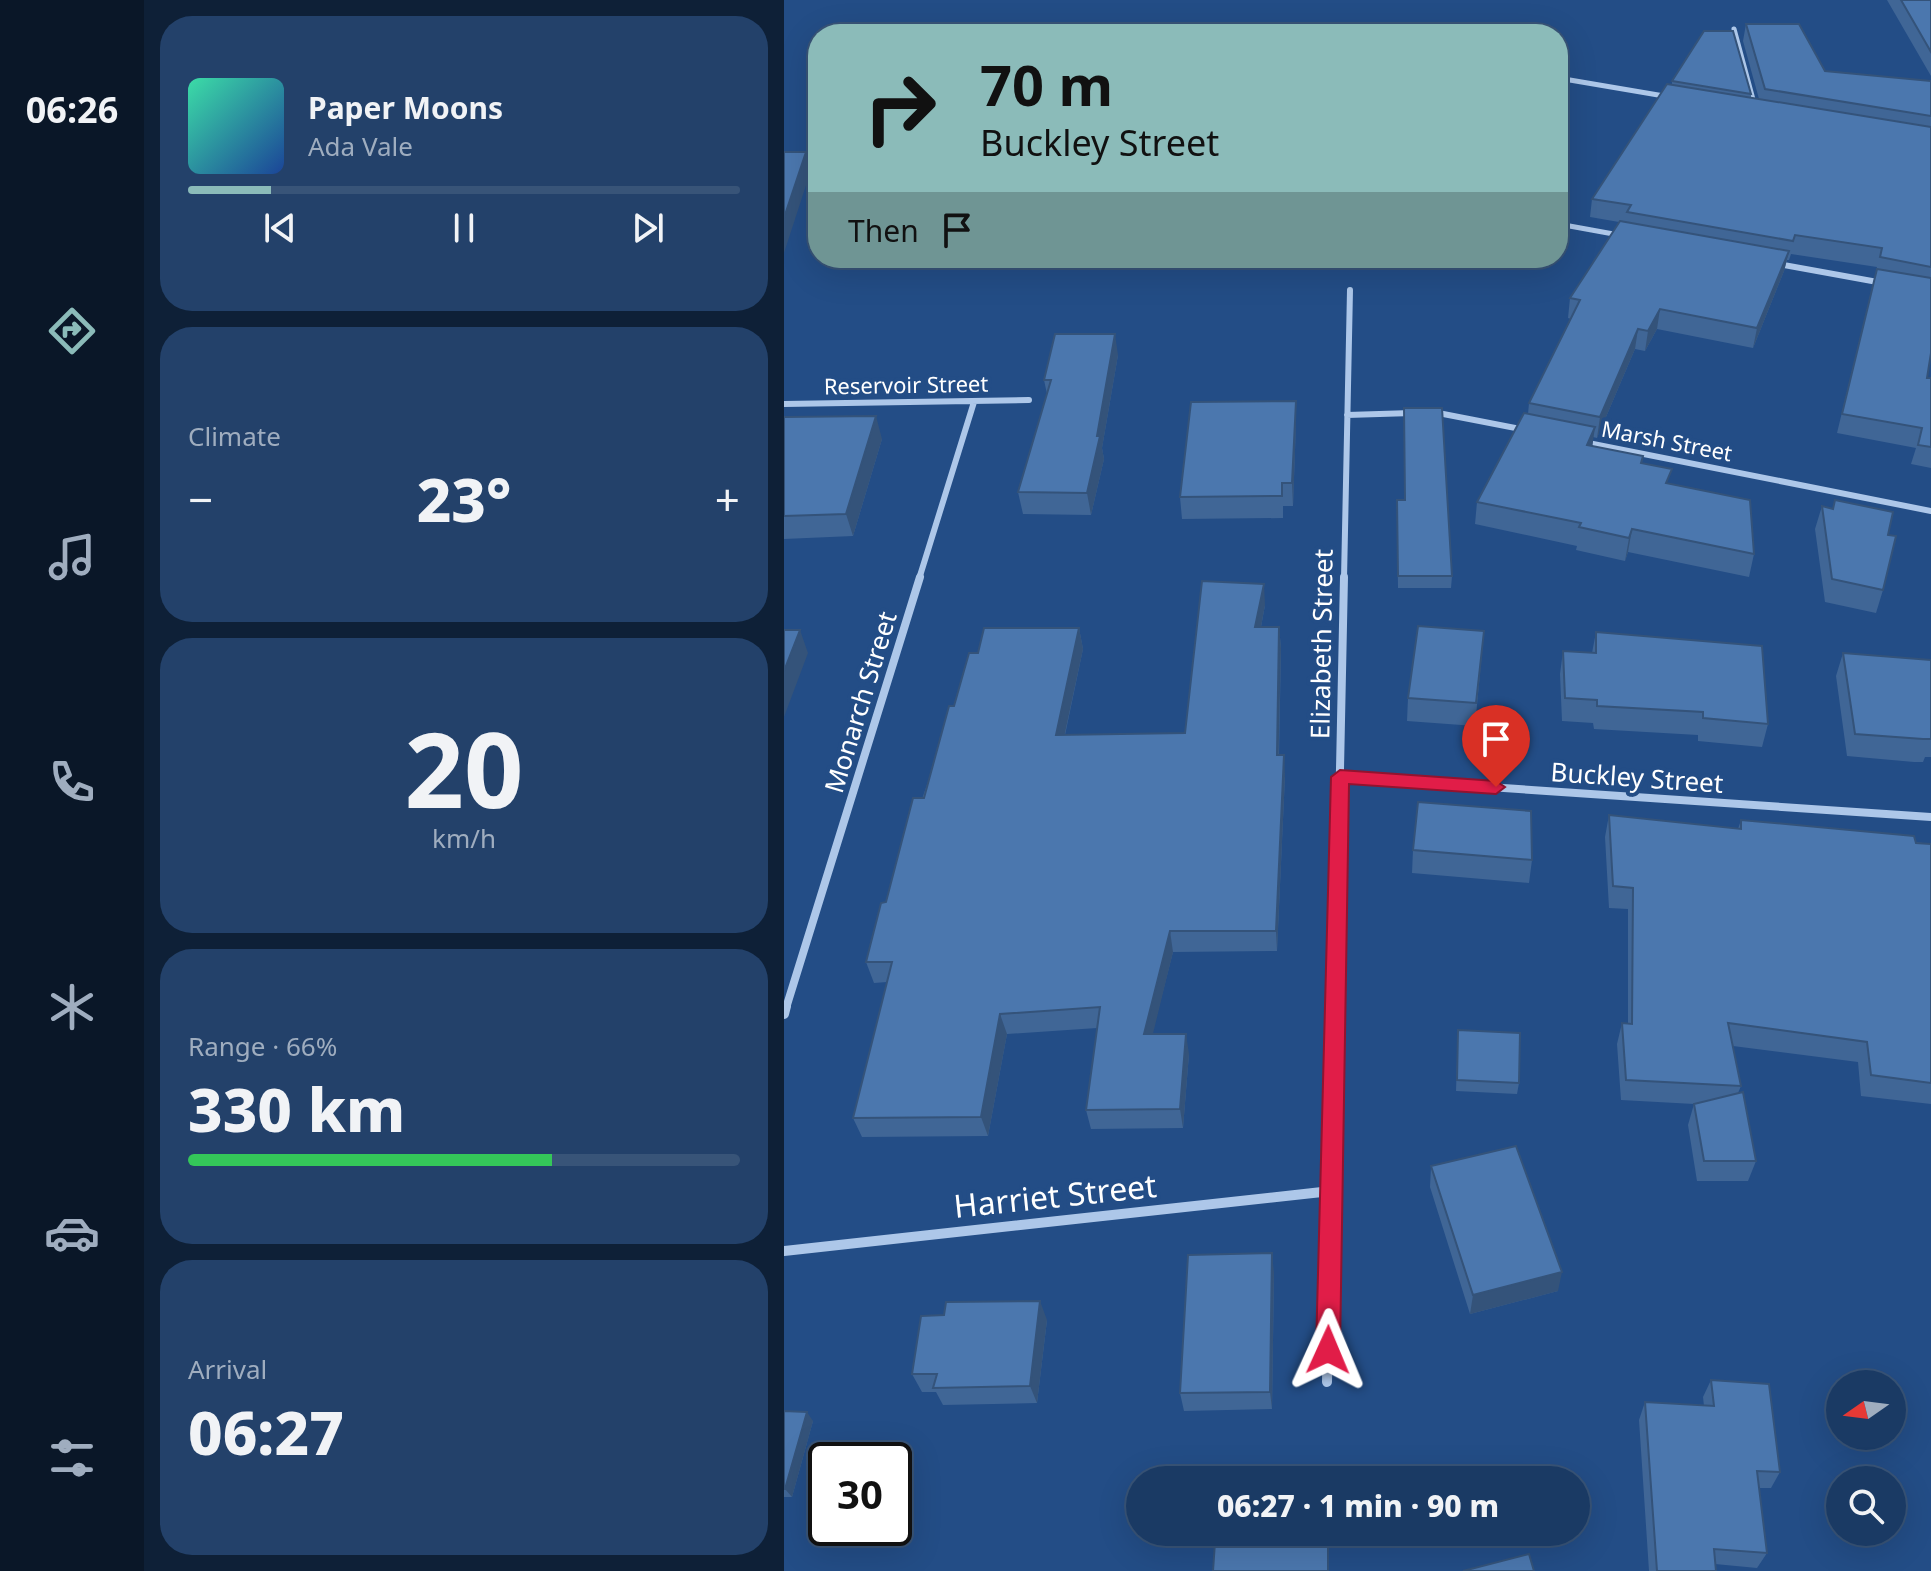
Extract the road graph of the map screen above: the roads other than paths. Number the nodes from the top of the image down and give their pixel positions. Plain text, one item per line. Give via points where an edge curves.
1 (1734, 29) edge
2 (1568, 80) edge
3 (1680, 98) edge
4 (1741, 109) edge
5 (1568, 226) edge
6 (1625, 236) edge
7 (1763, 261) edge
8 (1885, 283) edge
9 (1350, 290) dead end
10 (1029, 400) dead end
11 (974, 402) junction
12 (784, 404) edge
13 (1347, 415) junction
14 (1528, 431) edge
15 (1575, 440) edge
16 (1931, 511) edge
17 (1340, 777) junction
18 (1931, 817) edge
19 (784, 1014) edge
20 (1331, 1191) junction
21 (784, 1251) edge
22 (1327, 1382) dead end

1 - 4 street via 1757,111
2 - 3 street
5 - 6 street
7 - 8 street
9 - 13 street, Elizabeth Street
10 - 11 street, Reservoir Street
11 - 12 street, Reservoir Street
11 - 19 street, Monarch Street
13 - 14 street via 1435,412
13 - 17 street, Elizabeth Street
15 - 16 street, Marsh Street
17 - 18 street, Buckley Street
17 - 20 street, Elizabeth Street
20 - 21 street, Harriet Street
20 - 22 street, Elizabeth Street

